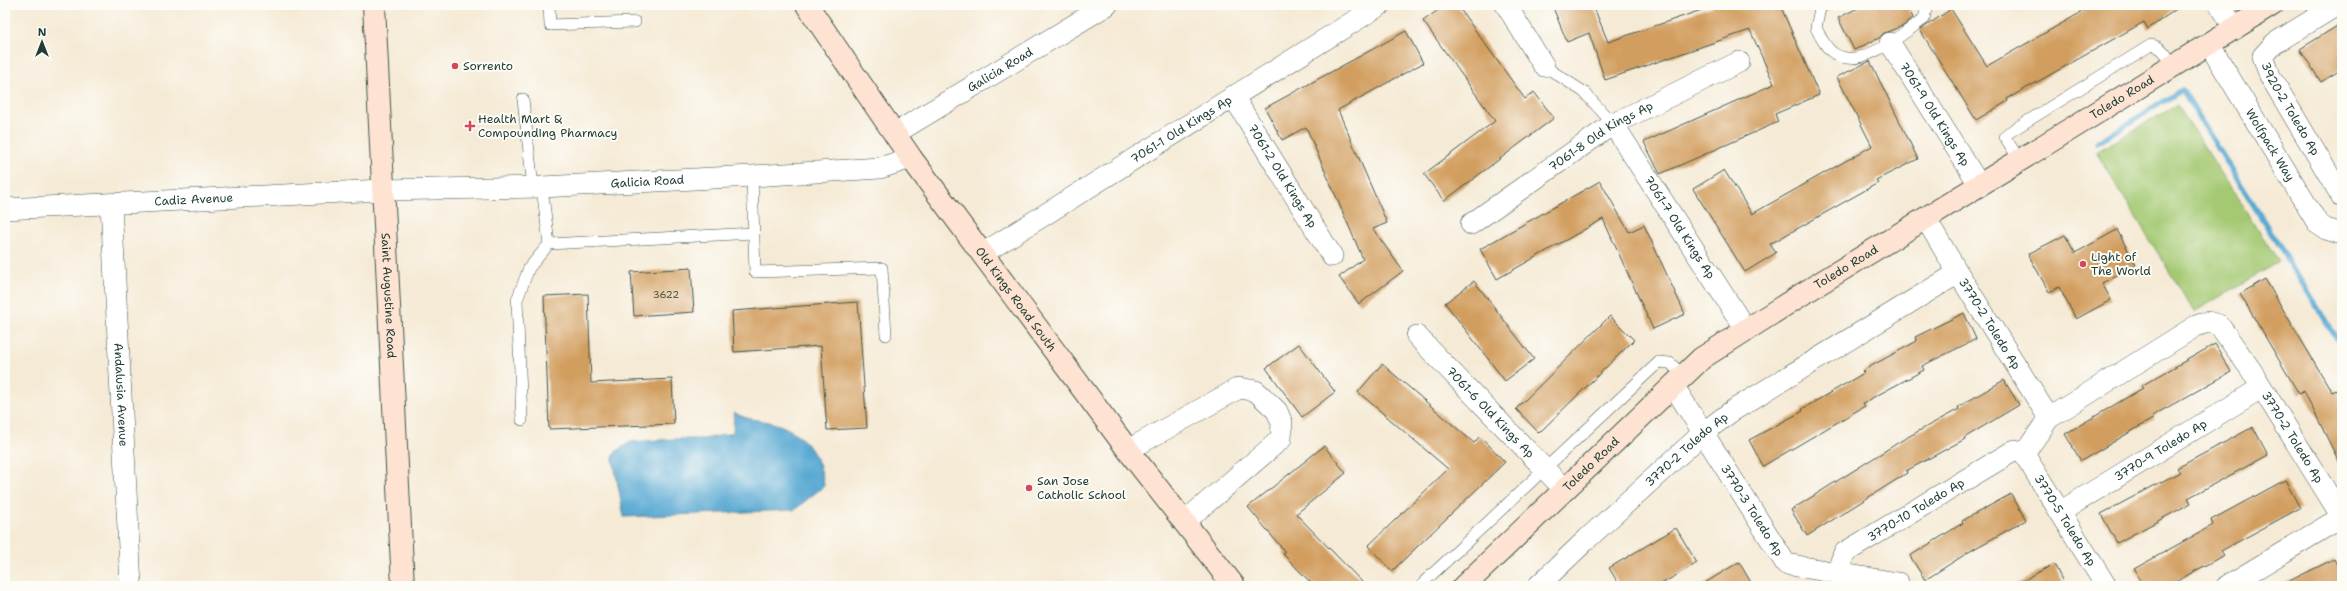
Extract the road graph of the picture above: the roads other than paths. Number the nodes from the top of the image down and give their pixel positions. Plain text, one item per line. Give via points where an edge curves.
1 (374, 5) edge
2 (549, 5) edge
3 (807, 5) edge
4 (1107, 5) edge
5 (1380, 5) edge
6 (1506, 5) edge
7 (1825, 5) edge
8 (1927, 5) edge
9 (2220, 5) edge
10 (2337, 5) edge
11 (2262, 8) edge
12 (635, 22) dead end
13 (2235, 29) junction
14 (1890, 42) junction
15 (2209, 44) junction
16 (1739, 62) dead end
17 (1544, 66) joint
18 (2173, 67) junction
19 (1234, 96) junction
20 (523, 99) dead end
21 (1613, 124) junction
22 (894, 134) junction
23 (911, 158) junction
24 (2020, 161) junction
25 (752, 176) junction
26 (1980, 186) junction
27 (537, 187) junction
28 (382, 190) junction
29 (2342, 197) edge
30 (111, 204) junction
31 (5, 210) edge
32 (1926, 219) junction
33 (1472, 224) dead end
34 (754, 233) junction
35 (2342, 234) edge
36 (549, 244) junction
37 (982, 254) junction
38 (1332, 256) dead end
39 (1958, 273) junction
40 (1746, 330) junction
41 (886, 335) dead end
42 (1417, 336) dead end
43 (1678, 380) junction
44 (2261, 388) junction
45 (2049, 418) junction
46 (522, 420) dead end
47 (1703, 433) junction
48 (1128, 450) junction
49 (2024, 454) junction
50 (1545, 471) junction
51 (1564, 489) junction
52 (2060, 512) junction
53 (2342, 517) edge
54 (1184, 522) junction
55 (1837, 573) junction
56 (131, 586) edge
57 (403, 586) edge
58 (1234, 586) edge
59 (1422, 586) edge
60 (1464, 586) edge
61 (1538, 586) edge
62 (1899, 586) edge
63 (2106, 586) edge
64 (2227, 586) edge

1 - 28 street, Saint Augustine Road
2 - 12 lane via 550,25
3 - 22 street, Old Kings Road South
4 - 22 street, Galicia Road
5 - 19 street, 7061-1 Old Kings Ap
6 - 17 street
7 - 14 lane via 1820,8 1816,28 1825,44 1841,57 1858,59
8 - 14 lane via 1924,19
9 - 13 street
10 - 29 street, 3920-2 Toledo Ap via 2275,43 2264,56 2270,76
11 - 13 street, Toledo Road
13 - 15 street, Toledo Road
14 - 26 street, 7061-9 Old Kings Ap
15 - 18 street, Toledo Road
15 - 35 street, Wolfpack Way via 2318,224
16 - 21 street, 7061-8 Old Kings Ap
17 - 21 lane via 1584,92
18 - 24 street, Toledo Road
18 - 24 lane via 2163,50 2151,45 2008,133 2005,137 2007,142
19 - 37 street, 7061-1 Old Kings Ap
19 - 38 street, 7061-2 Old Kings Ap
20 - 27 lane
21 - 33 street, 7061-8 Old Kings Ap
21 - 40 street, 7061-7 Old Kings Ap
22 - 23 street, Old Kings Road South
23 - 25 street, Galicia Road via 880,168
23 - 37 street, Old Kings Road South
24 - 26 street, Toledo Road
25 - 27 street, Galicia Road
25 - 34 lane
26 - 32 street, Toledo Road
27 - 28 street, Galicia Road
27 - 36 lane
28 - 30 street, Cadiz Avenue
28 - 57 street, Saint Augustine Road
30 - 31 street, Cadiz Avenue
30 - 56 street, Andalusia Avenue
32 - 39 street
32 - 40 street, Toledo Road
34 - 36 lane
34 - 41 lane via 755,272 882,268
36 - 46 lane via 530,268 517,300
37 - 48 street, Old Kings Road South
39 - 45 street, 3770-2 Toledo Ap
39 - 47 street, 3770-2 Toledo Ap via 1732,410
40 - 43 street, Toledo Road via 1702,358
42 - 50 street, 7061-6 Old Kings Ap
43 - 47 street, 3770-3 Toledo Ap
43 - 50 lane via 1670,363 1659,362
43 - 51 street, Toledo Road
44 - 45 street, 3770-2 Toledo Ap via 2220,325 2208,322 2196,326
44 - 52 street, 3770-9 Toledo Ap
44 - 53 street, 3770-2 Toledo Ap
45 - 49 street
47 - 55 street, 3770-3 Toledo Ap via 1786,564
47 - 61 street, 3770-2 Toledo Ap
48 - 54 street, Old Kings Road South
48 - 54 street via 1239,388 1256,391 1278,411 1282,423 1281,439
49 - 52 street, 3770-5 Toledo Ap
49 - 55 street, 3770-10 Toledo Ap via 2015,450 1844,553
50 - 51 street, 7061-6 Old Kings Ap
50 - 59 lane
51 - 60 street, Toledo Road
52 - 63 street, 3770-5 Toledo Ap
53 - 64 street
54 - 58 street, Old Kings Road South
55 - 62 street via 1898,583

